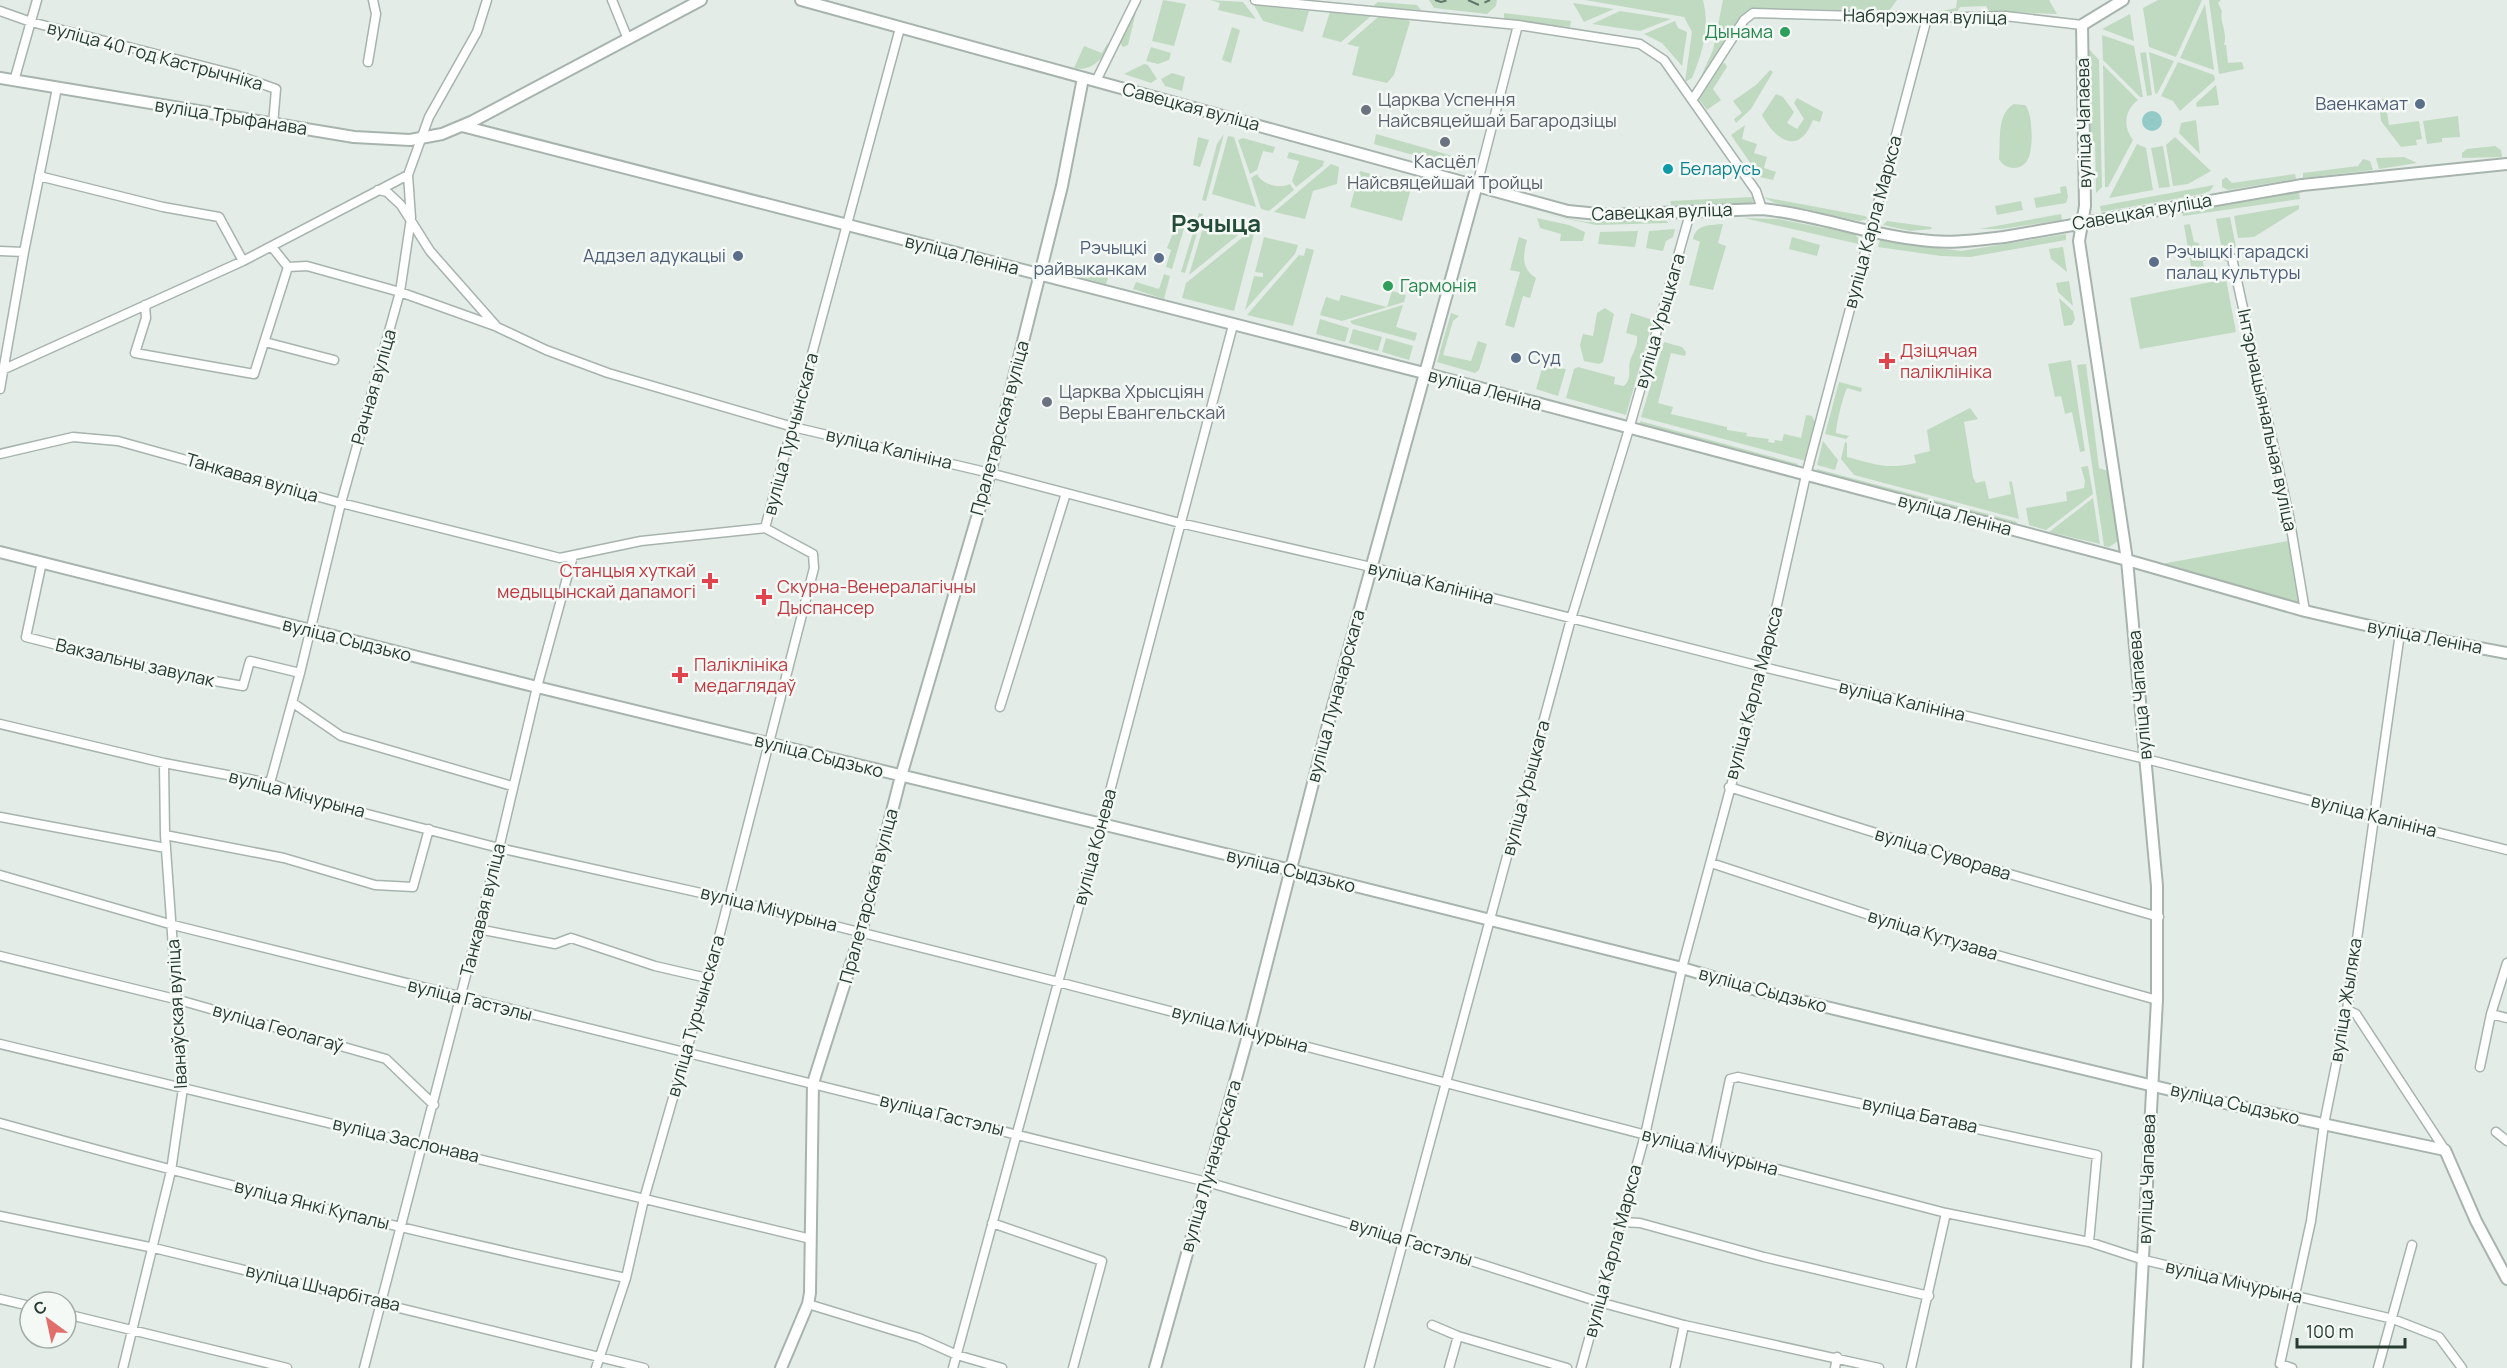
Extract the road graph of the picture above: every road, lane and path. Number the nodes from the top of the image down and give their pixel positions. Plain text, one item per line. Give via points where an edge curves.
1 (37, 0) edge
2 (374, 0) edge
3 (487, 0) edge
4 (612, 0) edge
5 (701, 0) edge
6 (801, 0) edge
7 (1136, 0) edge
8 (1255, 0) edge
9 (2123, 0) edge
10 (0, 12) edge
11 (1927, 18) junction
12 (31, 22) junction
13 (1518, 25) junction
14 (2082, 25) junction
15 (900, 28) junction
16 (627, 38) junction
17 (368, 62) dead end
18 (0, 78) edge
19 (1083, 78) junction
20 (14, 81) junction
21 (1096, 81) junction
22 (57, 88) junction
23 (1693, 99) junction
24 (273, 125) junction
25 (462, 126) junction
26 (422, 138) junction
27 (2507, 164) edge
28 (408, 175) junction
29 (39, 176) junction
30 (1477, 185) junction
31 (378, 190) junction
32 (1762, 209) junction
33 (1691, 210) junction
34 (411, 218) junction
35 (2082, 222) junction
36 (847, 225) junction
37 (1870, 230) junction
38 (272, 247) junction
39 (0, 251) edge
40 (24, 252) junction
41 (2205, 255) dead end
42 (243, 261) junction
43 (288, 267) junction
44 (1039, 274) junction
45 (400, 292) junction
46 (145, 305) junction
47 (1233, 324) junction
48 (498, 327) junction
49 (265, 342) junction
50 (334, 360) dead end
51 (2, 370) edge
52 (1424, 374) junction
53 (0, 389) edge
54 (793, 427) junction
55 (1629, 429) junction
56 (0, 454) edge
57 (990, 473) junction
58 (1806, 476) junction
59 (1066, 493) junction
60 (341, 503) junction
61 (1180, 523) junction
62 (765, 528) junction
63 (0, 552) edge
64 (573, 556) junction
65 (2127, 560) junction
66 (42, 562) junction
67 (1371, 567) junction
68 (2305, 611) junction
69 (1571, 619) junction
70 (309, 631) junction
71 (2400, 633) junction
72 (2507, 652) edge
73 (1763, 668) junction
74 (300, 673) junction
75 (537, 687) junction
76 (293, 703) junction
77 (1000, 707) dead end
78 (0, 724) edge
79 (768, 743) junction
80 (2146, 759) junction
81 (164, 763) junction
82 (901, 776) junction
83 (270, 783) junction
84 (512, 786) junction
85 (1729, 787) junction
86 (2373, 816) junction
87 (0, 817) edge
88 (1101, 825) junction
89 (429, 829) junction
90 (165, 835) junction
91 (166, 848) junction
92 (499, 848) junction
93 (2507, 850) edge
94 (1711, 863) junction
95 (1290, 870) junction
96 (0, 875) edge
97 (728, 899) junction
98 (2159, 917) junction
99 (1490, 922) junction
100 (173, 926) junction
101 (478, 929) junction
102 (861, 932) junction
103 (0, 956) edge
104 (2507, 963) edge
105 (1682, 968) junction
106 (707, 978) junction
107 (1058, 982) junction
108 (460, 998) junction
109 (178, 1000) junction
110 (2157, 1000) junction
111 (2347, 1010) junction
112 (2491, 1014) junction
113 (2507, 1018) edge
114 (1249, 1032) junction
115 (0, 1044) edge
116 (687, 1053) junction
117 (2480, 1067) dead end
118 (813, 1083) junction
119 (1447, 1083) junction
120 (2152, 1084) junction
121 (183, 1088) junction
122 (434, 1105) junction
123 (0, 1124) edge
124 (2324, 1125) junction
125 (2496, 1132) dead end
126 (1018, 1134) junction
127 (1645, 1135) junction
128 (2507, 1141) edge
129 (423, 1143) junction
130 (2445, 1150) junction
131 (1714, 1154) junction
132 (171, 1171) junction
133 (1207, 1182) junction
134 (644, 1199) junction
135 (1946, 1213) junction
136 (0, 1216) edge
137 (1622, 1222) junction
138 (992, 1223) junction
139 (401, 1227) junction
140 (811, 1239) junction
141 (1406, 1240) junction
142 (2089, 1242) junction
143 (2412, 1245) dead end
144 (154, 1248) junction
145 (2144, 1260) junction
146 (626, 1278) junction
147 (2507, 1279) edge
148 (1929, 1296) junction
149 (2295, 1297) junction
150 (0, 1299) edge
151 (1599, 1302) junction
152 (18, 1303) edge
153 (382, 1303) junction
154 (808, 1304) junction
155 (78, 1317) edge
156 (2392, 1319) junction
157 (1432, 1325) dead end
158 (1684, 1325) junction
159 (134, 1331) junction
160 (1458, 1336) junction
161 (957, 1355) junction
162 (599, 1356) junction
163 (1837, 1357) junction
164 (123, 1368) edge
165 (287, 1368) edge
166 (364, 1368) edge
167 (596, 1368) edge
168 (644, 1368) edge
169 (781, 1368) edge
170 (953, 1368) edge
171 (1002, 1368) edge
172 (1073, 1368) edge
173 (1155, 1368) edge
174 (1369, 1368) edge
175 (1449, 1368) edge
176 (1567, 1368) edge
177 (1581, 1368) edge
178 (1675, 1368) edge
179 (1835, 1368) edge
180 (1880, 1368) edge
181 (1911, 1368) edge
182 (2137, 1368) edge
183 (2292, 1368) edge
184 (2378, 1368) edge
185 (2462, 1368) edge

1 - 12 street
2 - 17 street via 376,14
3 - 26 street, Рачная вуліца via 477,32 429,117
4 - 16 street
5 - 16 street, вуліца Трыфанава
6 - 15 street, Савецкая вуліца
7 - 21 street
8 - 13 street
9 - 14 street
10 - 12 street, вуліца 40 год Кастрычніка
11 - 14 street, Набярэжная вуліца via 2005,16
11 - 23 street, Набярэжная вуліца via 1753,13
11 - 37 street, вуліца Карла Маркса
12 - 20 street
12 - 24 street, вуліца 40 год Кастрычніка via 234,74 276,89
13 - 23 street via 1640,44 1664,60
13 - 30 street, вуліца Луначарскага
14 - 35 street, вуліца Чапаева
15 - 19 street, Савецкая вуліца
15 - 36 street, вуліца Турчынскага
16 - 25 street, вуліца Трыфанава
18 - 20 street, вуліца Трыфанава
19 - 21 street, Савецкая вуліца
19 - 44 street, Пралетарская вуліца via 1062,186
20 - 22 street, вуліца Трыфанава
21 - 30 street, Савецкая вуліца
22 - 24 street, вуліца Трыфанава
22 - 29 street
23 - 32 street via 1756,191
24 - 26 street, вуліца Трыфанава via 375,139
25 - 26 street, вуліца Трыфанава
25 - 36 street, вуліца Леніна
26 - 28 street, Рачная вуліца
27 - 35 street, Савецкая вуліца via 2301,185
28 - 31 street
28 - 34 street, Рачная вуліца
29 - 40 street
29 - 42 street via 219,217
30 - 33 street, Савецкая вуліца via 1585,214
30 - 52 street, вуліца Луначарскага
31 - 34 street via 387,192
31 - 38 street
32 - 33 street, Савецкая вуліца
32 - 37 street, Савецкая вуліца
33 - 55 street, вуліца Урыцкага
34 - 45 street, Рачная вуліца
34 - 48 street, вуліца Калініна via 430,251
35 - 37 street, Савецкая вуліца via 1957,243
35 - 65 street, вуліца Чапаева via 2079,241
36 - 44 street, вуліца Леніна
36 - 54 street, вуліца Турчынскага
37 - 58 street, вуліца Карла Маркса
38 - 42 street
38 - 43 street
39 - 40 street
40 - 51 street
41 - 68 street, Інтэрнацыянальная вуліца via 2221,252 2232,258 2289,516
42 - 46 street
43 - 45 street via 307,266
43 - 49 street
44 - 47 street, вуліца Леніна
44 - 57 street, Пралетарская вуліца
45 - 48 street
45 - 60 street, Рачная вуліца
46 - 49 street via 146,318 135,353 254,374
46 - 51 street
47 - 52 street, вуліца Леніна
47 - 61 street, вуліца Конева
48 - 54 street, вуліца Калініна via 608,373
49 - 50 street
51 - 53 street
52 - 55 street, вуліца Леніна
52 - 67 street, вуліца Луначарскага
54 - 57 street, вуліца Калініна
54 - 62 street, вуліца Турчынскага
55 - 58 street, вуліца Леніна
55 - 69 street, вуліца Урыцкага
56 - 60 street, Танкавая вуліца via 73,437 118,441
57 - 59 street, вуліца Калініна
57 - 82 street, Пралетарская вуліца
58 - 65 street, вуліца Леніна
58 - 73 street, вуліца Карла Маркса
59 - 61 street, вуліца Калініна
59 - 77 street
60 - 64 street, Танкавая вуліца via 560,558
60 - 70 street, Рачная вуліца
61 - 67 street, вуліца Калініна
61 - 88 street, вуліца Конева
62 - 64 street, Танкавая вуліца via 641,541
62 - 79 street, вуліца Турчынскага via 813,554 814,568
63 - 66 street, вуліца Сыдзько
64 - 75 street, Танкавая вуліца
65 - 68 street, вуліца Леніна
65 - 80 street, вуліца Чапаева
66 - 70 street, вуліца Сыдзько
66 - 74 street, Вакзальны завулак via 27,638 209,682 243,686 250,661
67 - 69 street, вуліца Калініна
67 - 95 street, вуліца Луначарскага
68 - 71 street, вуліца Леніна
69 - 73 street, вуліца Калініна
69 - 99 street, вуліца Урыцкага
70 - 74 street, Рачная вуліца
70 - 75 street, вуліца Сыдзько
71 - 72 street, вуліца Леніна
71 - 86 street, вуліца Жыляка
73 - 80 street, вуліца Калініна
73 - 85 street, вуліца Карла Маркса
74 - 76 street, Рачная вуліца
75 - 79 street, вуліца Сыдзько
75 - 84 street, Танкавая вуліца
76 - 83 street, Рачная вуліца
76 - 84 street via 341,736
78 - 81 street, вуліца Мічурына
79 - 82 street, вуліца Сыдзько
79 - 97 street, вуліца Турчынскага
80 - 86 street, вуліца Калініна
80 - 98 street, вуліца Чапаева
81 - 83 street, вуліца Мічурына
81 - 90 street, Іванаўская вуліца
82 - 88 street, вуліца Сыдзько
82 - 102 street, Пралетарская вуліца
83 - 89 street, вуліца Мічурына via 313,800
84 - 92 street, Танкавая вуліца
85 - 94 street, вуліца Карла Маркса
85 - 98 street, вуліца Суворава
86 - 93 street, вуліца Калініна
86 - 111 street, вуліца Жыляка
87 - 91 street
88 - 95 street, вуліца Сыдзько
88 - 107 street, вуліца Конева
89 - 90 street via 413,887 375,885 284,858
89 - 92 street, вуліца Мічурына
90 - 91 street, Іванаўская вуліца
91 - 100 street, Іванаўская вуліца
92 - 97 street, вуліца Мічурына
92 - 101 street, Танкавая вуліца
94 - 105 street, вуліца Карла Маркса
94 - 110 street, вуліца Кутузава via 1954,943
95 - 99 street, вуліца Сыдзько
95 - 114 street, вуліца Луначарскага
96 - 100 street, вуліца Гастэлы
97 - 102 street, вуліца Мічурына
97 - 106 street, вуліца Турчынскага
98 - 110 street, вуліца Чапаева
99 - 105 street, вуліца Сыдзько
99 - 119 street, вуліца Урыцкага
100 - 108 street, вуліца Гастэлы
100 - 109 street, Іванаўская вуліца
101 - 106 street via 555,944 571,938 655,966
101 - 108 street, Танкавая вуліца
102 - 107 street, вуліца Мічурына
102 - 118 street, Пралетарская вуліца
103 - 109 street, вуліца Геолагаў
104 - 112 street
105 - 120 street, вуліца Сыдзько via 1772,994
105 - 127 street, вуліца Карла Маркса
106 - 116 street, вуліца Турчынскага
107 - 114 street, вуліца Мічурына
107 - 126 street, вуліца Конева
108 - 116 street, вуліца Гастэлы
108 - 122 street, Танкавая вуліца
109 - 121 street, Іванаўская вуліца
109 - 122 street, вуліца Геолагаў via 386,1059
110 - 120 street, вуліца Чапаева
111 - 124 street, вуліца Жыляка
111 - 130 street via 2356,1014
112 - 113 street
112 - 117 street
114 - 119 street, вуліца Мічурына
114 - 133 street, вуліца Луначарскага
115 - 121 street, вуліца Заслонава
116 - 118 street, вуліца Гастэлы
116 - 134 street, вуліца Турчынскага
118 - 126 street, вуліца Гастэлы
118 - 140 street, Пралетарская вуліца
119 - 127 street, вуліца Мічурына
119 - 141 street, вуліца Урыцкага
120 - 124 street, вуліца Сыдзько
120 - 145 street, вуліца Чапаева
121 - 129 street, вуліца Заслонава
121 - 132 street, Іванаўская вуліца
122 - 129 street, Танкавая вуліца
123 - 132 street, вуліца Янкі Купалы
124 - 130 street, вуліца Сыдзько
124 - 149 street, вуліца Жыляка via 2311,1221
125 - 128 street
126 - 133 street, вуліца Гастэлы
126 - 138 street, вуліца Конева
127 - 131 street, вуліца Мічурына
127 - 137 street, вуліца Карла Маркса
129 - 134 street, вуліца Заслонава
129 - 139 street, Танкавая вуліца
130 - 147 street
131 - 135 street, вуліца Мічурына
131 - 142 street, вуліца Батава via 1730,1079 1738,1077 2097,1155
132 - 139 street, вуліца Янкі Купалы
132 - 144 street, Іванаўская вуліца
133 - 141 street, вуліца Гастэлы
133 - 173 street, вуліца Луначарскага
134 - 140 street, вуліца Заслонава
134 - 146 street, вуліца Турчынскага
135 - 142 street, вуліца Мічурына
135 - 148 street
136 - 144 street, вуліца Шчарбітава
137 - 148 street via 1640,1223
137 - 151 street, вуліца Карла Маркса
138 - 161 street, вуліца Конева
138 - 172 street via 1102,1262
139 - 146 street, вуліца Янкі Купалы
139 - 153 street, Танкавая вуліца
140 - 154 street, Пралетарская вуліца
141 - 151 street, вуліца Гастэлы
141 - 174 street, вуліца Урыцкага
142 - 145 street, вуліца Мічурына
143 - 156 street
144 - 153 street, вуліца Шчарбітава
144 - 159 street, Іванаўская вуліца
145 - 149 street, вуліца Мічурына
145 - 182 street, вуліца Чапаева
146 - 162 street, вуліца Турчынскага
148 - 181 street
149 - 156 street, вуліца Мічурына
149 - 183 street, вуліца Жыляка via 2280,1364
150 - 152 street
151 - 158 street, вуліца Гастэлы
151 - 177 street, вуліца Карла Маркса
153 - 162 street, вуліца Шчарбітава
153 - 166 street, Танкавая вуліца
154 - 161 street via 919,1338
154 - 169 street, Пралетарская вуліца
155 - 159 street
156 - 184 street
156 - 185 street, вуліца Мічурына via 2439,1337
157 - 160 street
158 - 163 street, вуліца Гастэлы
158 - 178 street
159 - 164 street, Іванаўская вуліца
159 - 165 street
160 - 175 street
160 - 176 street
161 - 170 street, вуліца Конева
161 - 171 street
162 - 167 street, вуліца Турчынскага
162 - 168 street, вуліца Шчарбітава
163 - 179 street
163 - 180 street, вуліца Гастэлы

